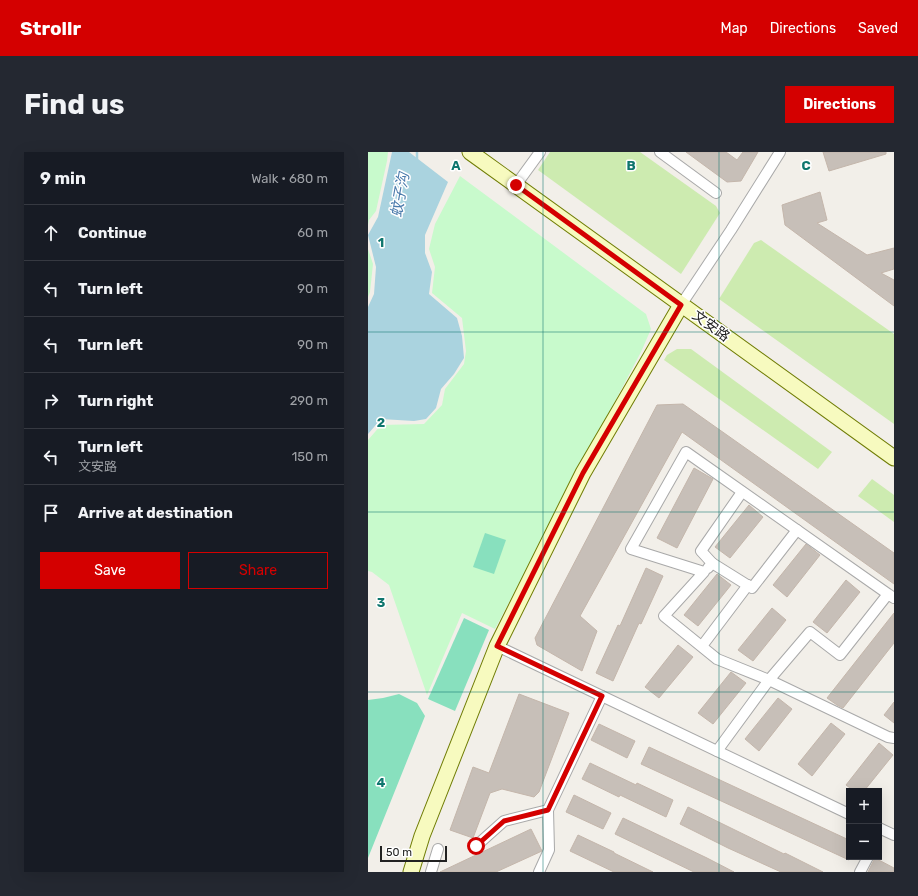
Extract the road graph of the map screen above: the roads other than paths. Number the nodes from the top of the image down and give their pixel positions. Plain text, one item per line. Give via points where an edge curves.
1 (470, 152) edge
2 (540, 152) edge
3 (660, 152) edge
4 (780, 152) edge
5 (516, 185) junction
6 (716, 193) dead end
7 (681, 305) junction
8 (894, 458) edge
9 (742, 492) junction
10 (797, 530) junction
11 (712, 563) junction
12 (704, 572) junction
13 (748, 586) junction
14 (891, 596) edge
15 (497, 646) junction
16 (702, 646) junction
17 (769, 680) junction
18 (602, 696) junction
19 (894, 738) edge
20 (717, 751) junction
21 (548, 810) junction
22 (846, 813) edge
23 (882, 829) edge
24 (894, 835) edge
25 (476, 846) dead end
26 (438, 849) dead end
27 (866, 860) edge
28 (411, 872) edge
29 (431, 872) edge
30 (539, 872) edge
31 (860, 872) edge

1 - 5 street, 文安路
2 - 5 street
3 - 6 street
4 - 7 street
5 - 7 street, 文安路
7 - 8 street, 文安路
7 - 15 street via 583,473
9 - 10 street
9 - 11 street via 701,551
9 - 12 street via 686,452 631,549
10 - 13 street via 752,588
10 - 14 street
11 - 12 street
11 - 13 street
12 - 16 street via 664,616
13 - 16 street
14 - 17 street via 840,655 810,632
15 - 18 street
15 - 28 street via 422,836
16 - 17 street via 717,659
17 - 19 street via 888,738
17 - 20 street
18 - 20 street
18 - 21 street
20 - 22 street
21 - 25 street via 504,821
21 - 30 street via 549,850
23 - 24 street
26 - 29 street
27 - 31 street

